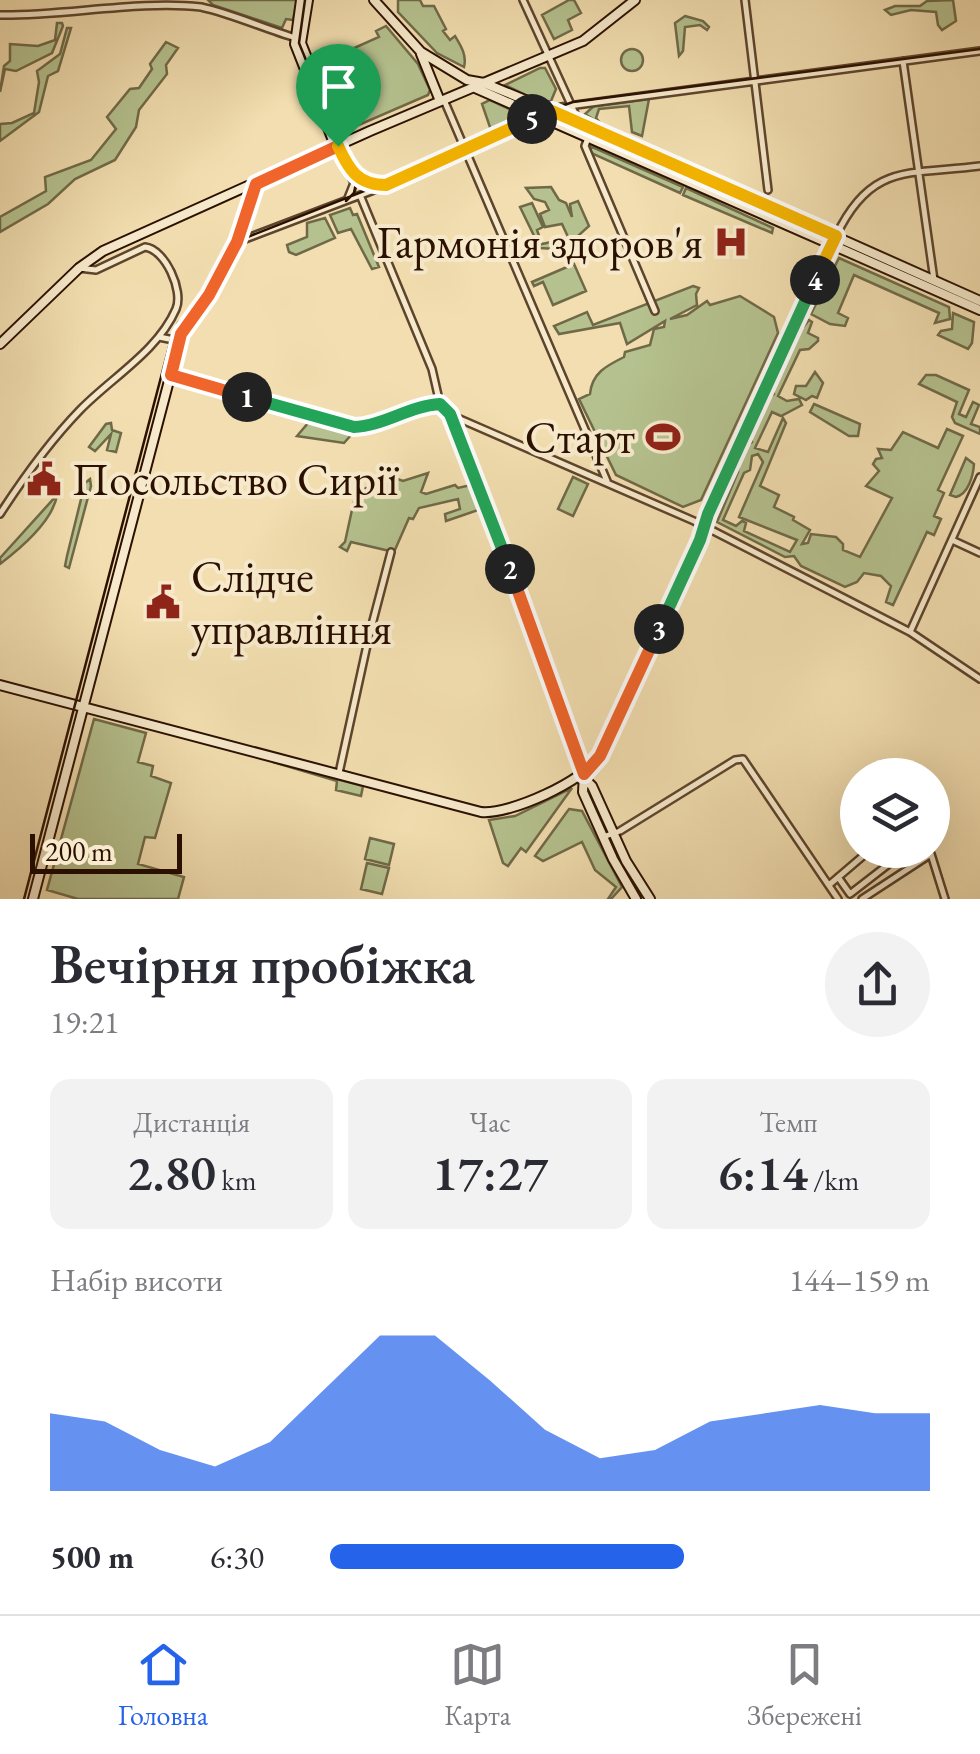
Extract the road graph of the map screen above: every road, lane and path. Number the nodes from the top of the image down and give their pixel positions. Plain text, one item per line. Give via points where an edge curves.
1 (304, 0) edge
2 (374, 0) edge
3 (524, 0) edge
4 (635, 0) edge
5 (745, 0) edge
6 (0, 15) edge
7 (298, 39) junction
8 (980, 51) edge
9 (420, 52) junction
10 (549, 57) junction
11 (903, 61) junction
12 (755, 79) junction
13 (470, 83) junction
14 (484, 83) junction
15 (442, 100) junction
16 (571, 104) junction
17 (550, 110) junction
18 (540, 115) junction
19 (579, 122) junction
20 (590, 136) junction
21 (338, 146) junction
22 (466, 150) junction
23 (347, 164) junction
24 (980, 166) edge
25 (918, 174) junction
26 (256, 184) junction
27 (387, 185) junction
28 (768, 190) dead end
29 (360, 196) junction
30 (342, 202) junction
31 (834, 240) junction
32 (237, 242) junction
33 (79, 268) junction
34 (934, 280) junction
35 (980, 301) edge
36 (980, 310) edge
37 (655, 311) dead end
38 (159, 336) junction
39 (179, 341) junction
40 (0, 344) edge
41 (171, 375) junction
42 (440, 404) junction
43 (450, 414) junction
44 (980, 477) edge
45 (608, 484) junction
46 (0, 514) edge
47 (704, 527) junction
48 (952, 540) junction
49 (391, 552) dead end
50 (980, 553) edge
51 (910, 632) junction
52 (980, 679) edge
53 (0, 686) edge
54 (84, 707) junction
55 (339, 772) junction
56 (585, 776) junction
57 (613, 834) junction
58 (603, 837) junction
59 (850, 868) edge
60 (880, 868) edge
61 (838, 877) junction
62 (829, 885) junction
63 (34, 899) edge
64 (636, 899) edge
65 (650, 899) edge
66 (838, 899) edge
67 (862, 899) edge
68 (945, 899) edge

1 - 7 main road
2 - 9 main road
3 - 10 street
4 - 10 main road via 588,39
5 - 12 street
6 - 7 street via 173,5
7 - 21 main road
8 - 11 street
9 - 13 main road
9 - 15 main road
10 - 14 main road
10 - 16 street
11 - 12 street
11 - 25 street
12 - 16 street
12 - 28 street
13 - 14 main road
13 - 15 main road
13 - 18 main road
14 - 17 main road
15 - 21 main road
15 - 22 street
16 - 17 street
16 - 19 street
17 - 18 street
17 - 19 main road
18 - 20 main road
18 - 22 street
19 - 31 main road
20 - 31 main road
20 - 37 street via 585,146
21 - 23 street
21 - 26 main road
22 - 27 street
22 - 45 street
23 - 27 street via 364,181
23 - 30 street via 354,188
24 - 25 street
25 - 31 street via 870,186
25 - 34 street
26 - 32 main road
26 - 33 main road via 103,251
27 - 29 street
29 - 30 street
29 - 42 street via 432,369
30 - 32 street
31 - 34 main road
31 - 36 main road
31 - 47 main road
32 - 39 main road
33 - 38 street via 96,270 144,247 154,249 179,295
33 - 40 main road
34 - 35 main road
38 - 39 street
38 - 46 street via 80,410
39 - 41 main road
41 - 42 street via 354,427
41 - 54 main road
42 - 43 street
43 - 45 street
43 - 56 street
44 - 48 street
45 - 47 street
47 - 51 street
47 - 56 main road
48 - 50 street
48 - 51 street
49 - 55 street
51 - 52 street
53 - 54 main road
54 - 55 main road
54 - 63 main road
55 - 56 main road via 492,813
56 - 57 main road
56 - 58 main road via 583,792
57 - 58 street
57 - 62 street via 741,758
57 - 65 main road
58 - 64 main road
59 - 61 street
60 - 61 street via 850,894
61 - 62 street
62 - 66 street
67 - 68 street via 932,855

